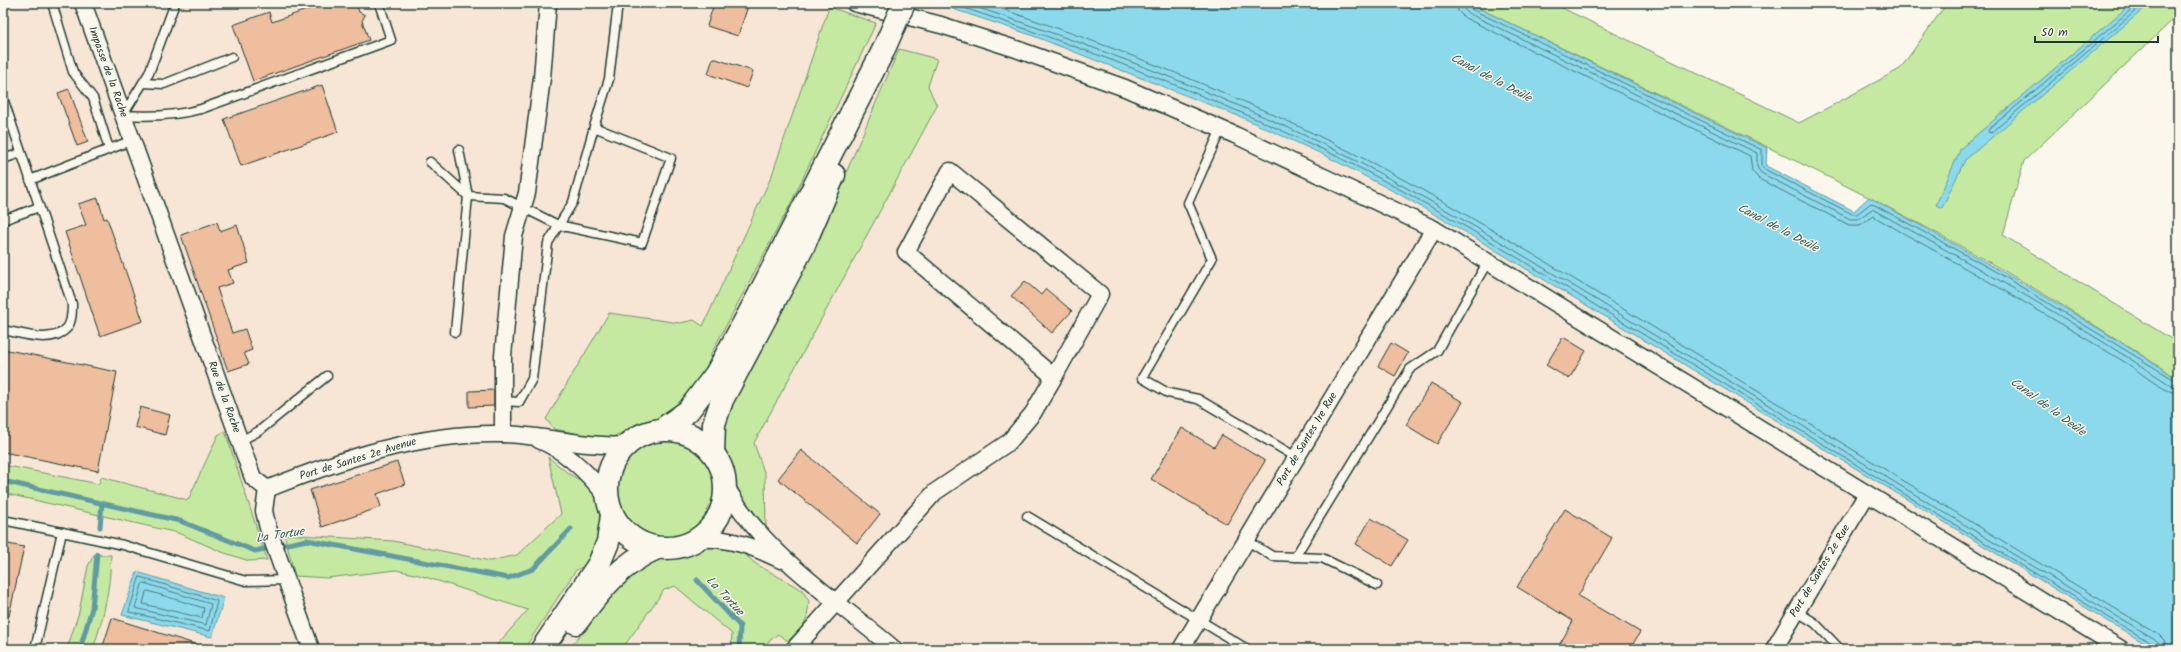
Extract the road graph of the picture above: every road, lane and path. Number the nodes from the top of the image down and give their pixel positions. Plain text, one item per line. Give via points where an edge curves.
1 (52, 3) edge
2 (83, 3) edge
3 (175, 3) edge
4 (379, 3) edge
5 (548, 3) edge
6 (618, 3) edge
7 (854, 3) edge
8 (904, 3) edge
9 (883, 51) junction
10 (232, 57) dead end
11 (143, 83) junction
12 (3, 98) edge
13 (124, 115) junction
14 (594, 127) junction
15 (1221, 129) junction
16 (133, 140) junction
17 (109, 149) junction
18 (459, 150) dead end
19 (21, 153) junction
20 (3, 159) edge
21 (430, 162) dead end
22 (30, 180) junction
23 (468, 196) junction
24 (39, 207) junction
25 (522, 207) junction
26 (3, 220) edge
27 (558, 225) junction
28 (1434, 228) junction
29 (1488, 261) junction
30 (3, 330) edge
31 (455, 332) dead end
32 (326, 376) dead end
33 (1054, 377) junction
34 (503, 401) junction
35 (661, 430) junction
36 (503, 434) junction
37 (522, 435) junction
38 (240, 441) junction
39 (626, 445) junction
40 (713, 453) junction
41 (1296, 457) junction
42 (725, 484) junction
43 (267, 489) junction
44 (1867, 494) junction
45 (610, 506) junction
46 (1026, 516) dead end
47 (3, 520) edge
48 (62, 532) junction
49 (698, 539) junction
50 (1246, 540) junction
51 (657, 548) junction
52 (1295, 557) junction
53 (792, 565) junction
54 (284, 573) junction
55 (1377, 585) dead end
56 (837, 602) junction
57 (1796, 611) junction
58 (1198, 620) junction
59 (35, 649) edge
60 (311, 649) edge
61 (542, 649) edge
62 (556, 649) edge
63 (794, 649) edge
64 (894, 649) edge
65 (1181, 649) edge
66 (1247, 649) edge
67 (1774, 649) edge
68 (1840, 649) edge
69 (2121, 649) edge

1 - 17 lane via 73,72 92,98
2 - 13 street, Impasse de la Rache
3 - 11 lane
4 - 13 lane via 391,40 201,109 155,117
5 - 25 street via 542,78 527,193
6 - 14 lane via 609,79
7 - 15 street via 941,25 1016,49 1125,88
8 - 9 main road, bridge
9 - 35 main road via 716,374 688,411
9 - 40 main road via 819,214 720,403 714,424
10 - 11 lane via 164,84
11 - 13 lane
12 - 19 lane
13 - 16 street, Impasse de la Rache
14 - 27 lane via 573,202
14 - 27 lane via 671,158 642,243
15 - 28 street
15 - 41 lane via 1188,203 1212,259 1142,378 1168,393 1198,399
16 - 17 lane
16 - 38 street, Rue de la Rache
17 - 22 lane
18 - 23 lane
19 - 20 lane
19 - 22 lane
21 - 23 lane
22 - 24 lane
23 - 25 lane via 504,198
23 - 31 lane
24 - 26 lane
24 - 30 lane via 72,304 71,321 67,328 50,337
25 - 27 lane
25 - 34 street via 514,236 503,356
27 - 34 lane via 548,243 532,379 519,402
28 - 29 street
28 - 41 street, Port de Santes 1re Rue
29 - 44 street
29 - 52 lane via 1437,351 1410,369
32 - 38 lane via 259,432
33 - 33 street via 1100,294 950,171 906,252
33 - 56 street via 1033,413 1009,442 935,492
34 - 36 street
35 - 39 main road via 639,436
35 - 40 main road via 686,433 701,441
36 - 37 street, Port de Santes 2e Avenue
36 - 43 street, Port de Santes 2e Avenue via 450,436 416,441 345,461
37 - 39 street, Port de Santes 2e Avenue via 597,445
37 - 45 street, Port de Santes 2e Avenue via 546,443 588,474
38 - 43 street, Rue de la Rache via 253,478
39 - 45 main road via 610,468 607,482
40 - 42 main road via 721,468
41 - 50 street, Port de Santes 1re Rue
42 - 49 main road via 724,500 719,515
42 - 53 street via 748,521
43 - 54 street via 264,511
44 - 57 street, Port de Santes 2e Rue
44 - 69 street
45 - 51 main road via 620,527 631,537
45 - 61 main road via 608,542 600,564
46 - 58 lane
47 - 48 lane
48 - 54 lane via 123,546 246,581
48 - 59 lane
49 - 51 main road via 679,547
49 - 53 street via 736,541
50 - 52 lane via 1272,556
50 - 58 street, Port de Santes 1re Rue
51 - 62 main road via 634,559 606,585
52 - 55 lane via 1322,558
53 - 56 street
54 - 60 street
56 - 63 street
56 - 64 street
57 - 67 street, Port de Santes 2e Rue
57 - 68 lane via 1815,622
58 - 65 street, Port de Santes 1re Rue
58 - 66 lane

